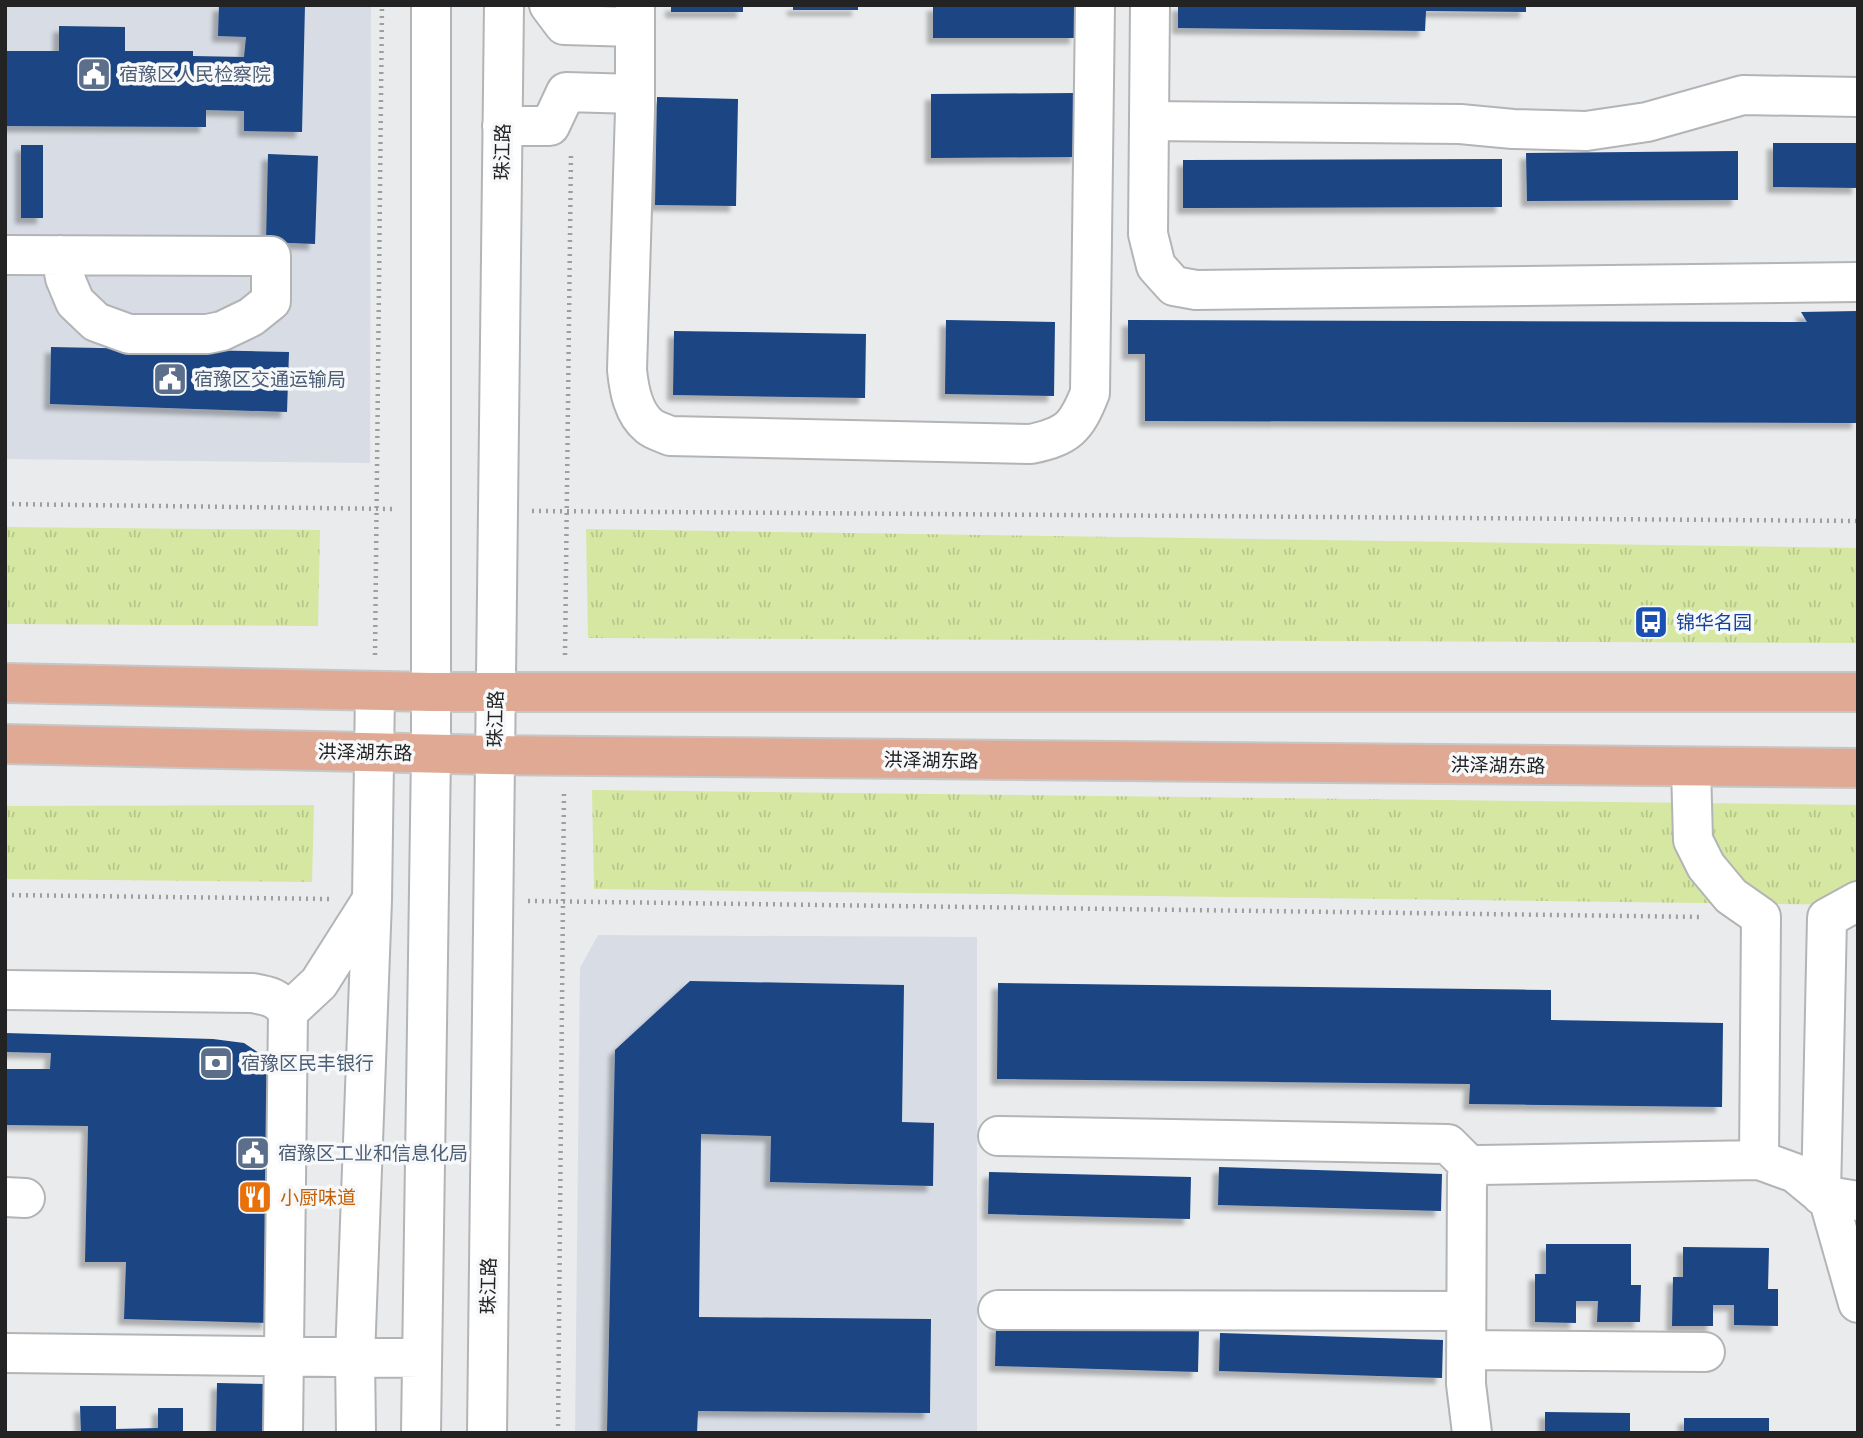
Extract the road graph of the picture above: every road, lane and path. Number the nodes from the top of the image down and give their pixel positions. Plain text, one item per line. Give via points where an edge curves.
1 (382, 5) edge
2 (431, 5) edge
3 (504, 5) edge
4 (549, 5) edge
5 (1095, 5) edge
6 (1150, 5) edge
7 (635, 16) edge
8 (635, 94) junction
9 (1858, 97) edge
10 (1149, 121) junction
11 (502, 125) junction
12 (5, 255) edge
13 (61, 255) junction
14 (1858, 282) edge
15 (5, 504) edge
16 (377, 509) junction
17 (431, 510) junction
18 (497, 510) junction
19 (1858, 521) edge
20 (5, 683) edge
21 (375, 691) junction
22 (495, 691) junction
23 (431, 692) junction
24 (1858, 692) edge
25 (5, 744) edge
26 (374, 752) junction
27 (431, 754) junction
28 (494, 755) junction
29 (1691, 767) junction
30 (1858, 768) edge
31 (5, 895) edge
32 (372, 900) junction
33 (493, 901) junction
34 (1858, 901) edge
35 (1705, 916) dead end
36 (5, 990) edge
37 (288, 1012) junction
38 (998, 1136) dead end
39 (1759, 1160) junction
40 (1474, 1170) junction
41 (1840, 1198) edge
42 (1858, 1303) edge
43 (998, 1310) dead end
44 (1466, 1311) junction
45 (1466, 1350) junction
46 (1705, 1352) dead end
47 (5, 1353) edge
48 (285, 1356) junction
49 (355, 1357) junction
50 (422, 1358) junction
51 (283, 1433) edge
52 (356, 1433) edge
53 (421, 1433) edge
54 (487, 1433) edge
55 (1472, 1433) edge

1 - 16 path
2 - 17 street
3 - 11 street, 珠江路
4 - 7 street via 564,25
5 - 8 street via 1090,393 1081,417 1066,432 1031,444 670,436 649,426 636,409 627,370
6 - 10 street
7 - 8 street
8 - 11 street via 566,92 550,126
9 - 10 street via 1743,95 1647,122 1586,131 1460,124
10 - 14 street via 1148,234 1156,266 1174,286 1209,290
11 - 18 street, 珠江路
12 - 13 street
13 - 13 street via 75,302 96,322 129,334 222,331 271,301 271,256
15 - 16 path
16 - 17 path
16 - 21 path
17 - 23 street
18 - 19 path
18 - 22 street, 珠江路
20 - 21 main road
21 - 23 main road
21 - 26 street
22 - 23 main road
22 - 24 main road
22 - 28 street, 珠江路
23 - 27 street
25 - 26 main road, 洪泽湖东路
26 - 27 main road, 洪泽湖东路
26 - 32 street
27 - 28 main road, 洪泽湖东路
27 - 50 street
28 - 29 main road, 洪泽湖东路
28 - 33 street, 珠江路
29 - 30 main road, 洪泽湖东路
29 - 39 street via 1693,840 1706,866 1731,896 1761,917
31 - 32 path
32 - 37 street via 319,983
32 - 49 street
33 - 35 path
33 - 54 street, 珠江路
34 - 41 street via 1827,918
36 - 37 street via 252,993 280,1001
37 - 48 street
38 - 40 street via 1448,1144
39 - 40 street via 1479,1165
39 - 41 street via 1795,1173
40 - 44 street via 1467,1176
41 - 42 street via 1829,1201
43 - 44 street
44 - 45 street
45 - 46 street
45 - 55 street
47 - 48 street
48 - 49 street
48 - 51 street
49 - 50 street
49 - 52 street
50 - 53 street

